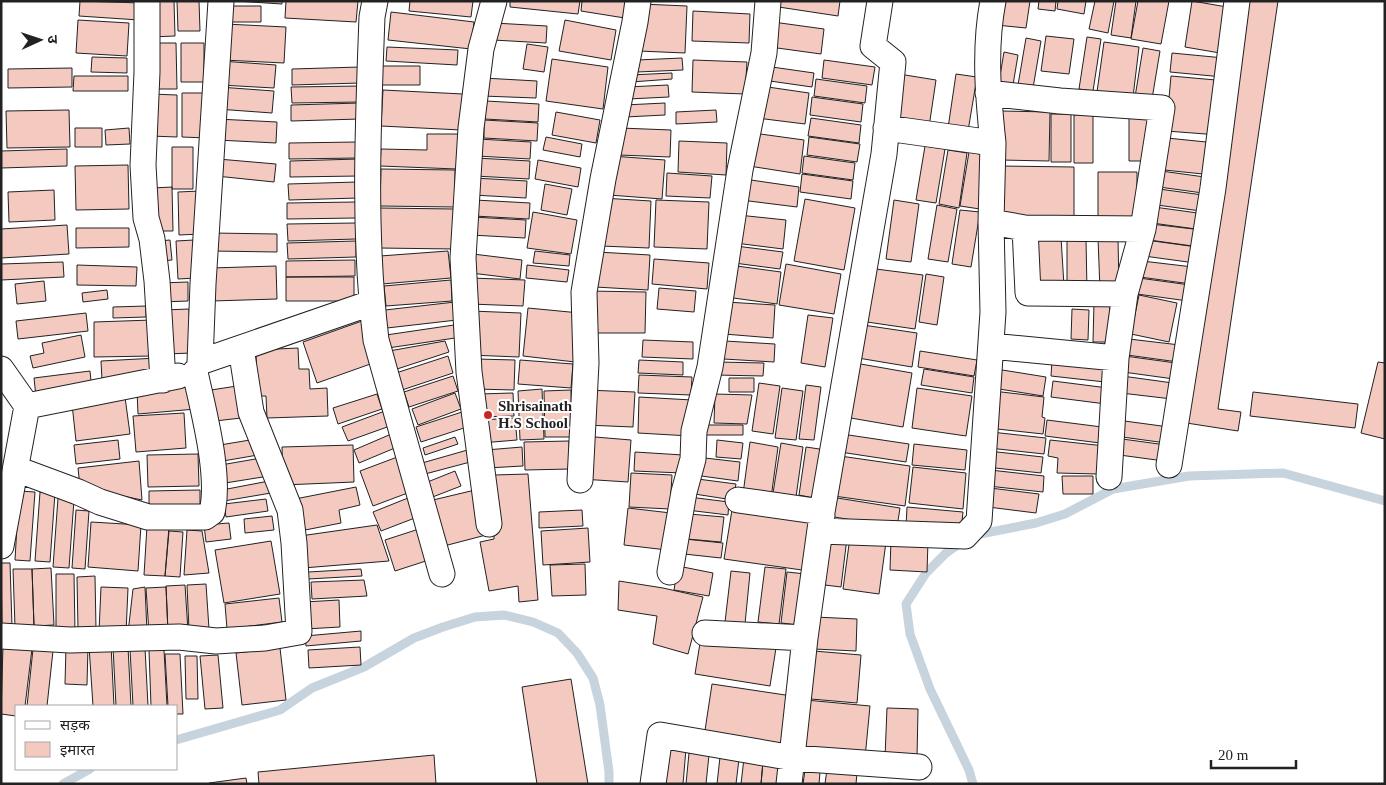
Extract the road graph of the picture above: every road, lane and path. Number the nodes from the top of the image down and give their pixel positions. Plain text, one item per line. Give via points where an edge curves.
1 (147, 1) edge
2 (221, 1) edge
3 (375, 1) edge
4 (494, 1) edge
5 (638, 1) edge
6 (768, 1) edge
7 (880, 1) edge
8 (993, 1) edge
9 (1237, 1) edge
10 (988, 93) junction
11 (886, 128) junction
12 (993, 143) junction
13 (991, 222) junction
14 (1025, 228) junction
15 (1143, 229) junction
16 (1125, 294) junction
17 (372, 303) junction
18 (991, 346) junction
19 (241, 348) junction
20 (1116, 358) junction
21 (197, 367) junction
22 (1, 369) edge
23 (163, 380) junction
24 (27, 406) junction
25 (1169, 465) dead end
26 (16, 469) junction
27 (1110, 477) dead end
28 (580, 480) dead end
29 (738, 500) dead end
30 (821, 522) junction
31 (488, 524) dead end
32 (1, 546) edge
33 (670, 572) dead end
34 (442, 574) dead end
35 (705, 633) dead end
36 (1, 636) edge
37 (805, 638) junction
38 (793, 758) junction
39 (919, 767) dead end
40 (653, 784) edge
41 (789, 784) edge

1 - 23 street via 148,72 142,165 146,218 158,281
2 - 21 street
3 - 17 street via 367,159
4 - 31 street via 480,49 471,128 463,258 469,372
5 - 28 street via 584,292 586,363
6 - 33 street via 764,53 740,170 710,367 694,431 693,459
7 - 11 street via 873,46 893,62
8 - 10 street via 989,23
9 - 25 street via 1213,188
10 - 12 street
10 - 15 street via 1162,108
11 - 12 street
11 - 30 street
12 - 13 street
13 - 14 street
13 - 18 street
14 - 15 street
14 - 16 street via 1028,294
15 - 16 street
16 - 20 street
17 - 19 street
17 - 34 street via 376,340
18 - 20 street
18 - 30 street via 979,521 965,536
19 - 21 street
19 - 36 street via 251,412 290,510 299,632 216,641 179,637 70,640
20 - 27 street
21 - 23 street
21 - 26 street via 214,482 215,501 212,512 205,517 148,516 100,502
22 - 24 street
23 - 24 street
24 - 26 street
26 - 32 street
29 - 30 street
30 - 37 street
35 - 37 street
37 - 38 street
38 - 39 street
38 - 40 street via 660,734
38 - 41 street

